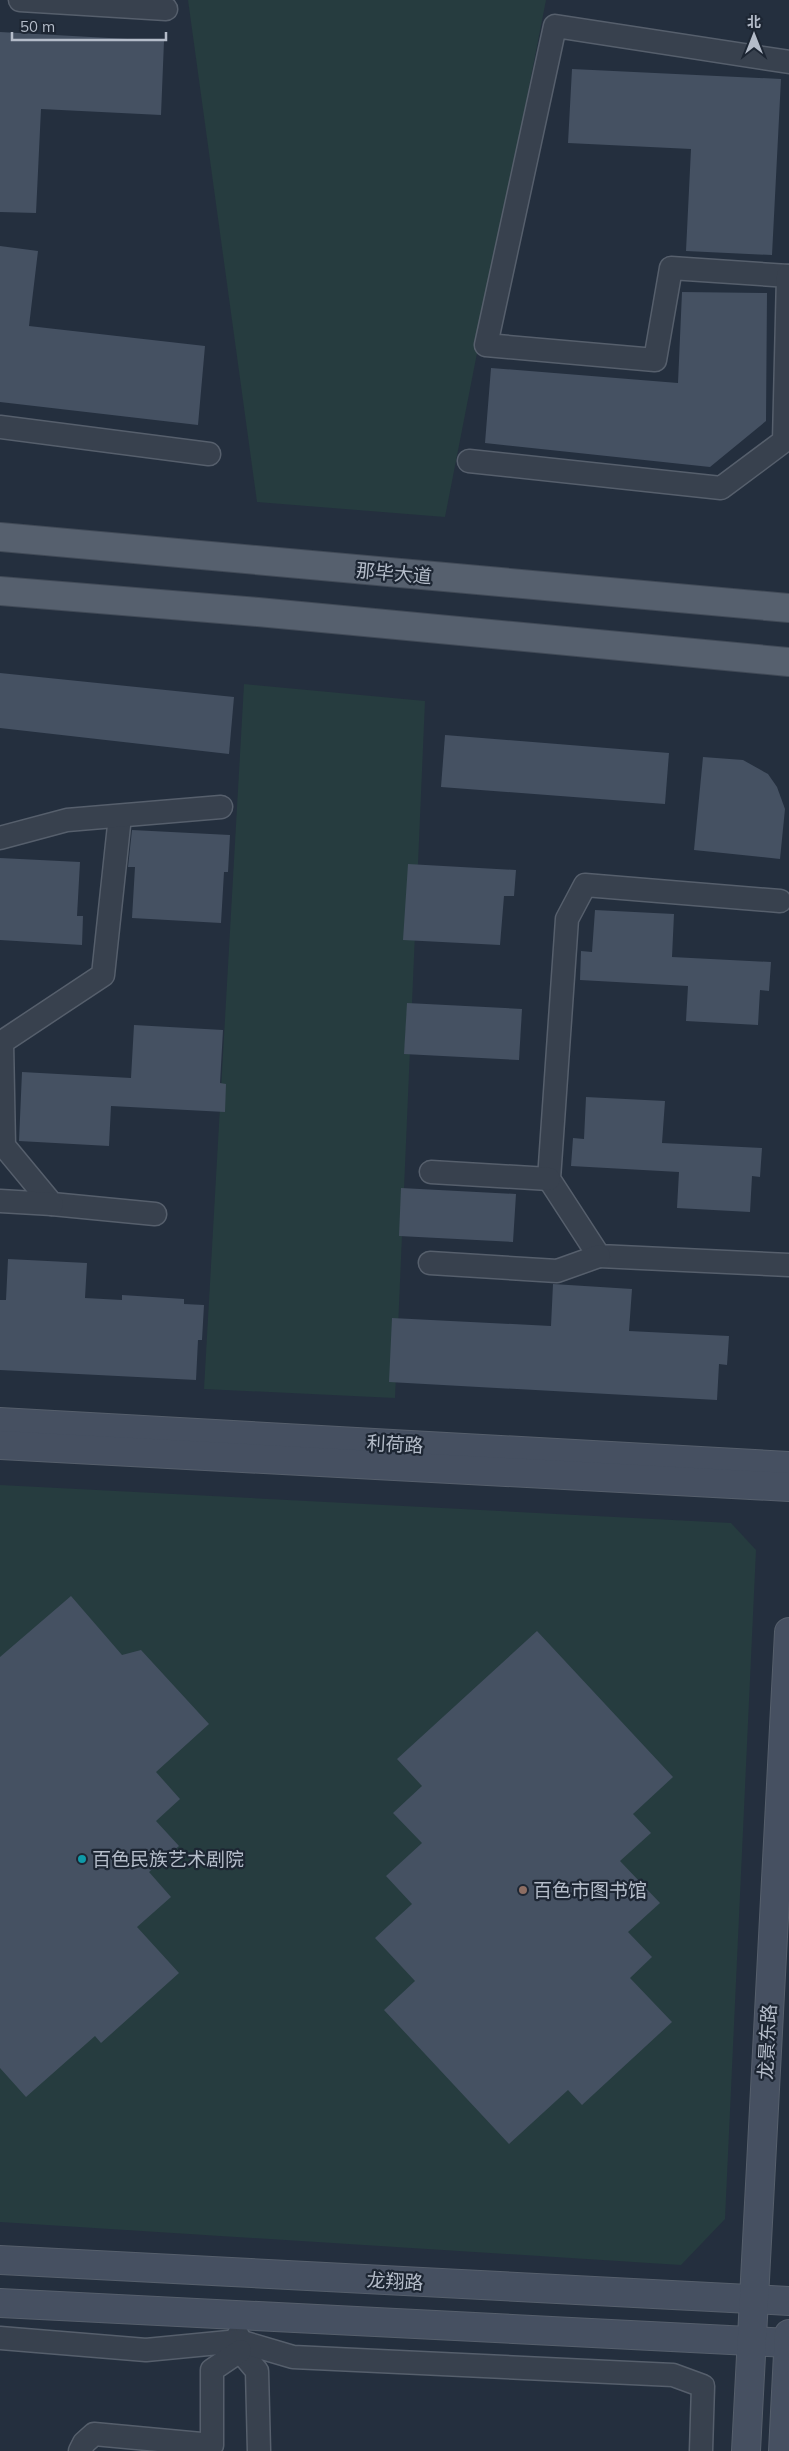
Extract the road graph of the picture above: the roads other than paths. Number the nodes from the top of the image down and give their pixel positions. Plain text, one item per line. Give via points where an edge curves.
1 (20, 0) edge
2 (166, 9) dead end
3 (789, 62) edge
4 (789, 276) edge
5 (0, 427) edge
6 (209, 454) dead end
7 (469, 462) dead end
8 (0, 537) edge
9 (0, 591) edge
10 (789, 608) edge
11 (789, 662) edge
12 (221, 807) dead end
13 (120, 816) junction
14 (0, 838) edge
15 (780, 901) dead end
16 (431, 1172) dead end
17 (549, 1179) junction
18 (0, 1201) edge
19 (52, 1204) junction
20 (155, 1214) dead end
21 (599, 1256) junction
22 (430, 1263) dead end
23 (789, 1265) edge
24 (0, 1422) edge
25 (0, 1445) edge
26 (789, 1466) edge
27 (789, 1487) edge
28 (789, 1632) edge
29 (0, 2260) edge
30 (754, 2299) junction
31 (789, 2301) edge
32 (0, 2302) edge
33 (789, 2334) edge
34 (238, 2336) junction
35 (0, 2338) edge
36 (752, 2341) junction
37 (789, 2343) edge
38 (80, 2451) edge
39 (259, 2451) edge
40 (701, 2451) edge
41 (746, 2451) edge
42 (783, 2451) edge

1 - 2 street
3 - 4 street via 555,26 486,345 654,360 670,268
4 - 7 street via 784,441 721,488
5 - 6 street
8 - 10 main road, 那毕大道
9 - 11 main road
12 - 13 street
13 - 14 street via 68,820
13 - 19 street via 103,975 2,1042 4,1146
15 - 17 street via 585,885 567,919
16 - 17 street
17 - 21 street
18 - 19 street
19 - 20 street
21 - 22 street via 557,1271
21 - 23 street
24 - 26 main road, 利荷路
25 - 27 main road, 利荷路
28 - 30 main road, 龙景东路
29 - 30 main road, 龙翔路
30 - 31 main road, 龙翔路
30 - 36 main road, 龙景东路
32 - 34 main road
33 - 37 main road
34 - 35 street via 146,2350
34 - 36 main road
34 - 38 street via 212,2370 212,2445 94,2434
34 - 39 street via 257,2371
34 - 40 street via 293,2357 673,2376 702,2386
36 - 37 main road
36 - 41 main road, 龙景东路
37 - 42 main road

